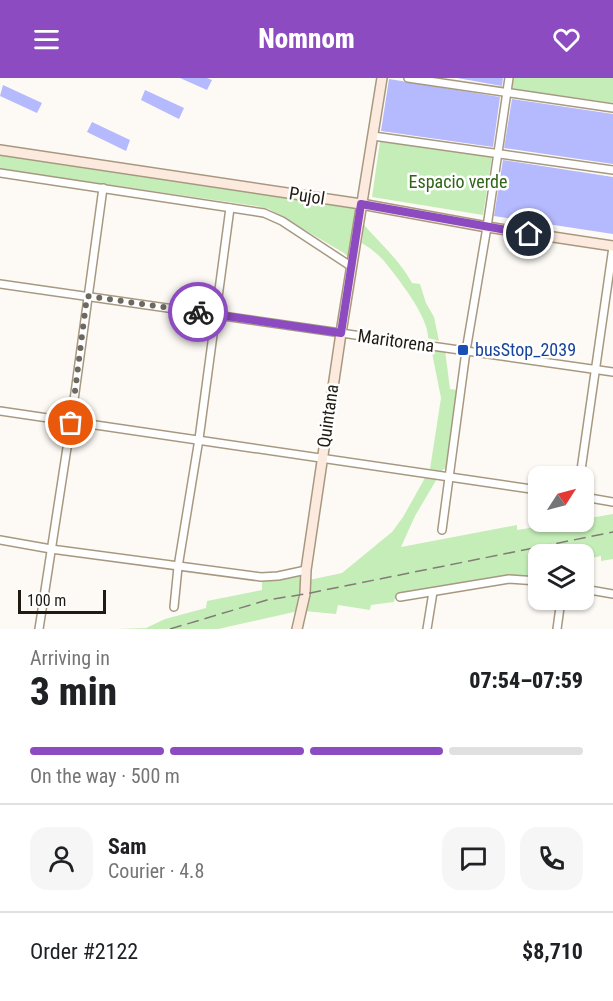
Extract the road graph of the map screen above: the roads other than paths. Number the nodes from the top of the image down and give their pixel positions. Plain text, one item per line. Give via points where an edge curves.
1 (382, 78) edge
2 (408, 78) edge
3 (509, 78) edge
4 (507, 92) junction
5 (613, 108) edge
6 (373, 136) junction
7 (0, 150) edge
8 (498, 154) junction
9 (613, 170) edge
10 (0, 173) edge
11 (103, 188) junction
12 (361, 204) junction
13 (230, 208) junction
14 (487, 228) junction
15 (613, 247) edge
16 (352, 267) junction
17 (0, 284) edge
18 (87, 296) junction
19 (214, 315) junction
20 (341, 333) junction
21 (466, 351) junction
22 (595, 370) junction
23 (613, 372) edge
24 (0, 411) edge
25 (71, 423) junction
26 (199, 439) junction
27 (322, 457) junction
28 (582, 466) edge
29 (450, 477) junction
30 (528, 489) edge
31 (594, 499) edge
32 (613, 502) edge
33 (442, 530) dead end
34 (0, 540) edge
35 (51, 549) junction
36 (178, 567) junction
37 (306, 570) junction
38 (528, 580) edge
39 (594, 591) edge
40 (433, 592) junction
41 (613, 594) edge
42 (400, 597) dead end
43 (174, 607) dead end
44 (560, 610) edge
45 (39, 629) edge
46 (297, 629) edge
47 (427, 629) edge
48 (557, 629) edge

1 - 6 main road, Quintana
2 - 4 street
3 - 4 street
4 - 5 street
4 - 8 street
6 - 8 street
6 - 12 main road, Quintana
7 - 12 main road, Pujol
8 - 9 street
8 - 14 street
10 - 11 street
11 - 13 street
11 - 18 street
12 - 14 main road, Pujol
12 - 16 main road, Quintana
13 - 16 street via 282,220
13 - 19 street
14 - 15 main road, Pujol
14 - 21 street
15 - 22 street
16 - 20 main road, Quintana
17 - 18 street, Maritorena
18 - 19 street, Maritorena
18 - 25 street
19 - 20 street, Maritorena
19 - 26 street
20 - 21 street, Maritorena
20 - 27 main road, Quintana
21 - 22 street, Maritorena
21 - 29 street
22 - 23 street, Maritorena
22 - 28 street
24 - 25 street
25 - 26 street
25 - 35 street
26 - 27 street
26 - 36 street
27 - 29 street
27 - 37 main road, Quintana
29 - 30 street
29 - 33 street
31 - 32 street
34 - 35 street
35 - 36 street
35 - 45 street
36 - 37 street via 261,577
36 - 43 street
37 - 46 main road, Quintana
38 - 40 street via 509,579
39 - 41 street
40 - 42 street
40 - 47 street
44 - 48 street

